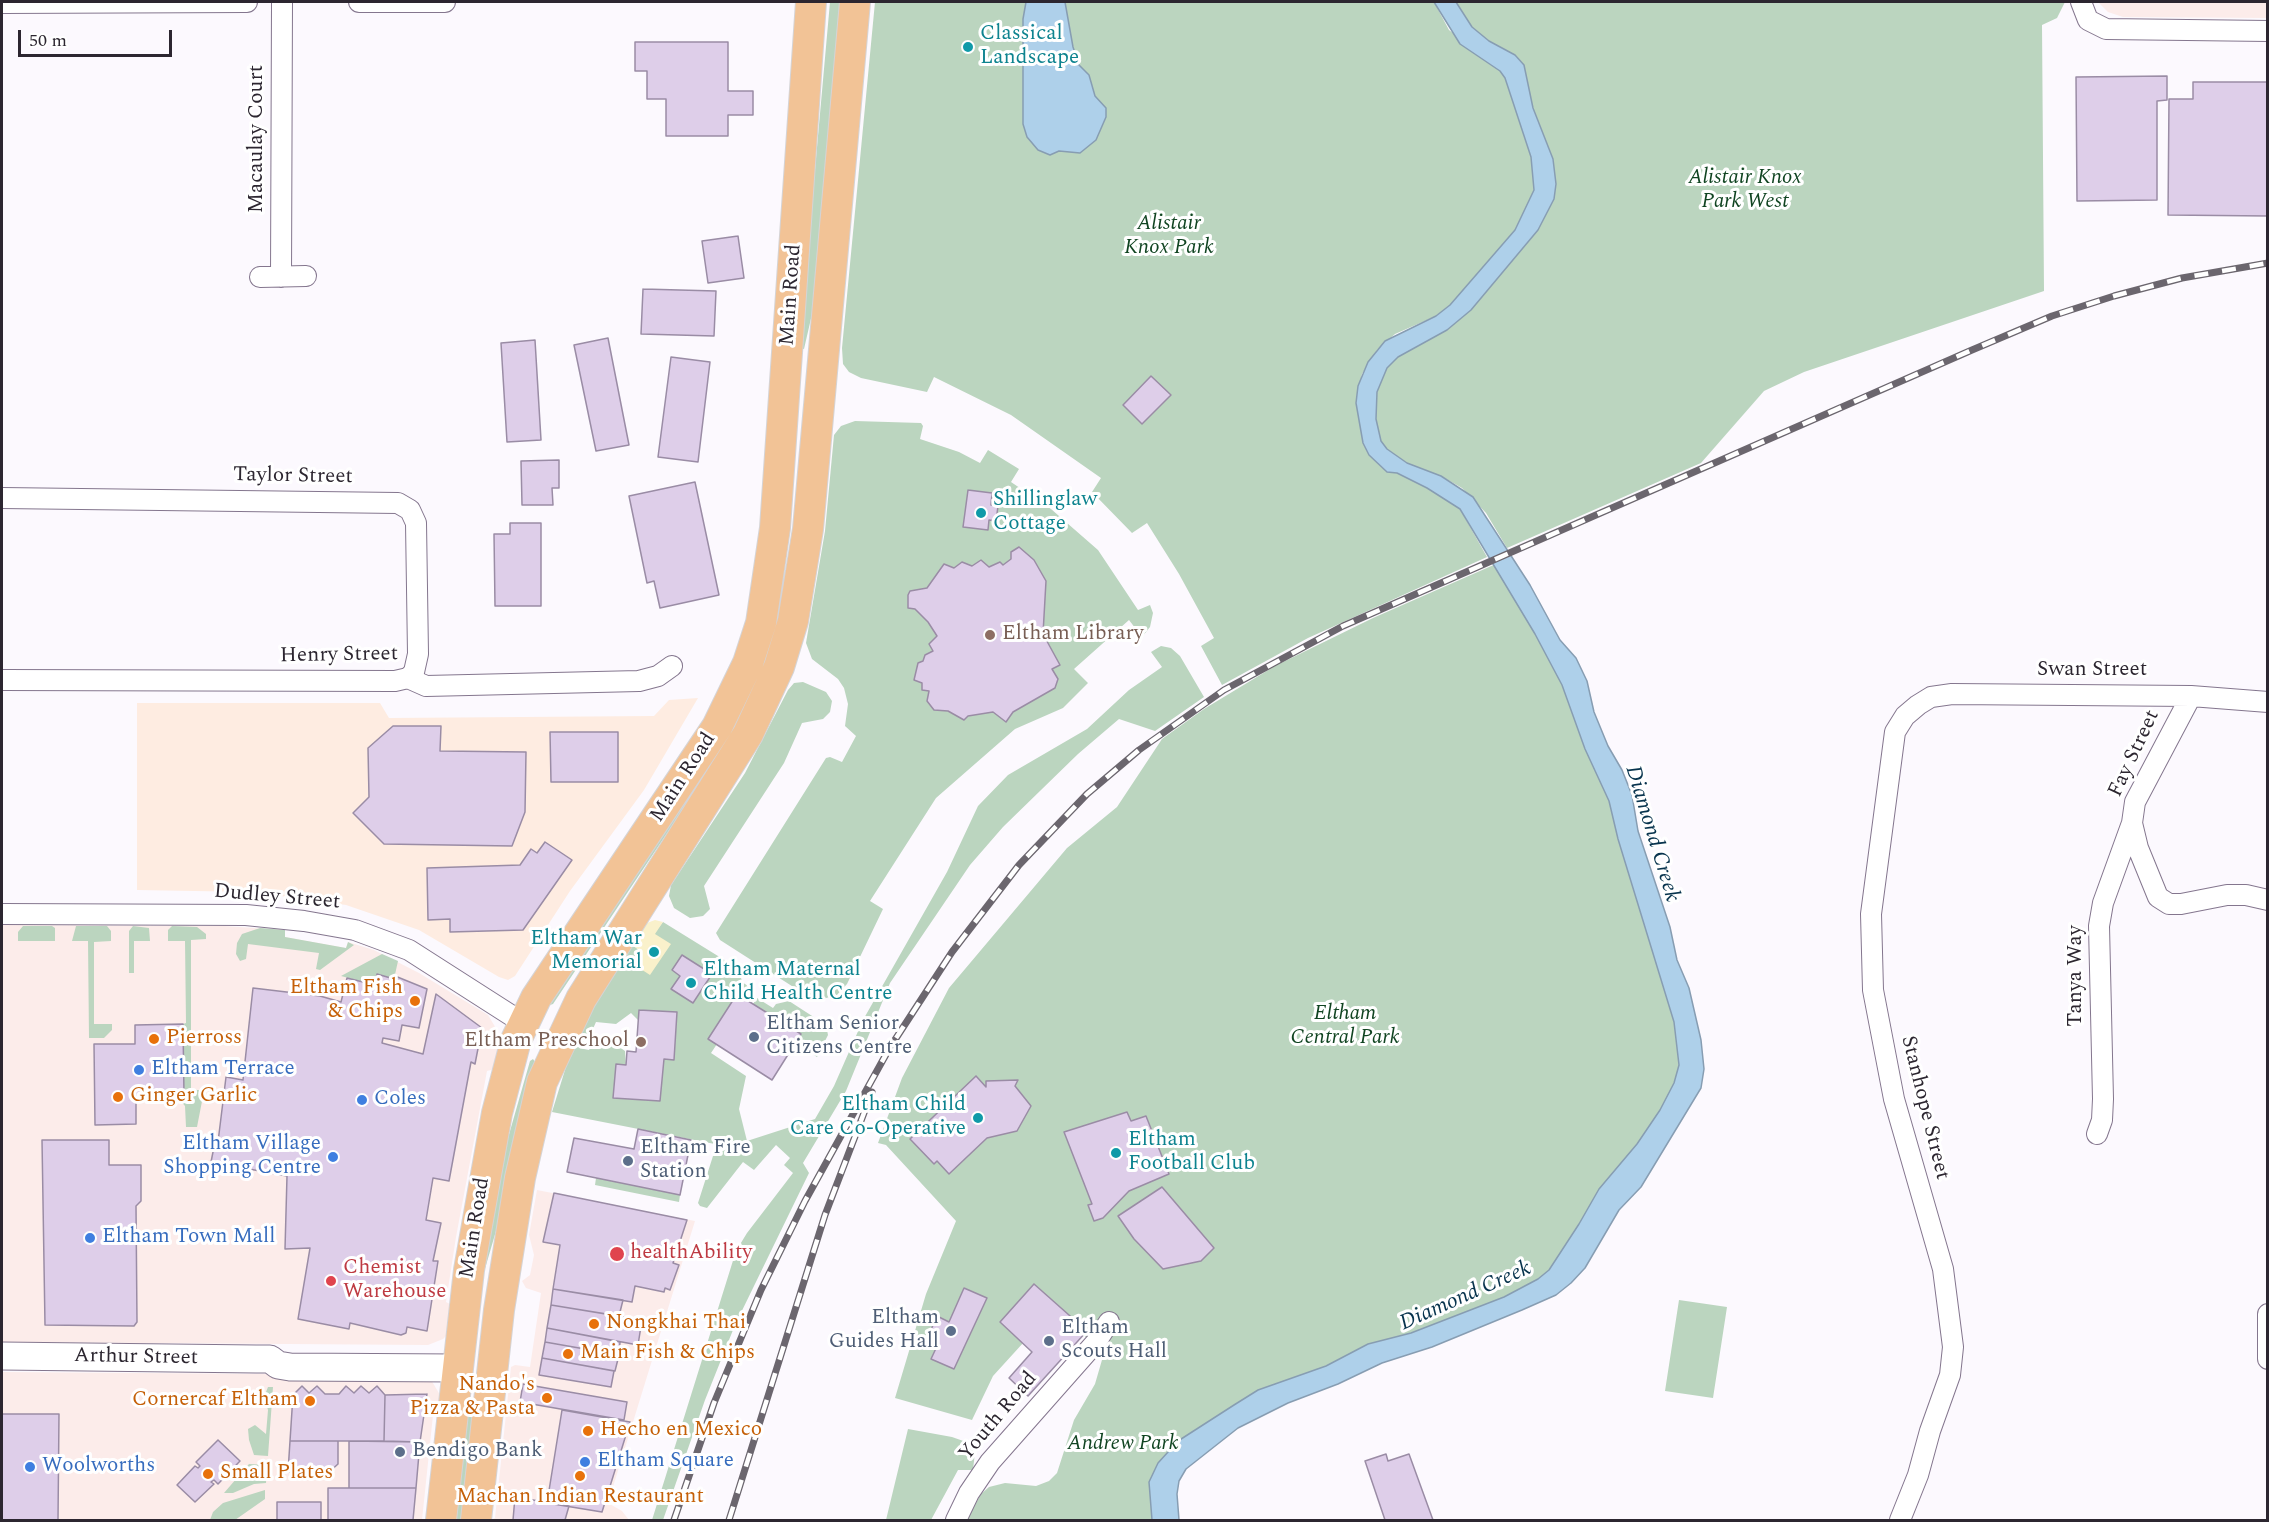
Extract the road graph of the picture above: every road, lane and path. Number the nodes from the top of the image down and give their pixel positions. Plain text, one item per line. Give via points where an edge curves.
1 (248, 2) edge
2 (282, 2) edge
3 (359, 2) edge
4 (445, 2) edge
5 (811, 2) edge
6 (855, 2) edge
7 (2081, 2) edge
8 (2, 3) edge
9 (2268, 31) edge
10 (306, 276) dead end
11 (260, 277) dead end
12 (281, 277) junction
13 (785, 393) junction
14 (819, 395) junction
15 (2, 498) edge
16 (761, 623) junction
17 (672, 666) dead end
18 (779, 667) junction
19 (408, 678) junction
20 (2, 680) edge
21 (2190, 696) junction
22 (2268, 702) edge
23 (1918, 705) joint
24 (2132, 823) junction
25 (2268, 900) edge
26 (2, 914) edge
27 (523, 1023) junction
28 (557, 1046) junction
29 (2097, 1134) dead end
30 (2268, 1314) edge
31 (1109, 1322) dead end
32 (460, 1337) junction
33 (494, 1351) junction
34 (2, 1356) edge
35 (270, 1359) junction
36 (2268, 1359) edge
37 (457, 1368) junction
38 (441, 1521) edge
39 (476, 1521) edge
40 (956, 1521) edge
41 (1900, 1521) edge

1 - 8 street
2 - 12 street, Macaulay Court
3 - 4 street
5 - 13 main road, Main Road
6 - 14 main road, Main Road
7 - 9 street via 2088,20 2106,29
10 - 12 street
11 - 12 street
13 - 14 main road via 799,403
13 - 16 main road, Main Road via 775,528
14 - 18 main road, Main Road via 803,565 793,621
15 - 19 street, Taylor Street via 385,501 404,506 414,516 417,534 418,664
16 - 18 main road
16 - 27 main road, Main Road via 717,727
17 - 19 street, Henry Street via 658,676 639,681 426,686
18 - 28 main road, Main Road via 743,743 599,970
19 - 20 street, Henry Street via 386,682
21 - 22 street, Swan Street
21 - 23 street, Swan Street via 1952,694 1931,697
21 - 24 street, Fay Street via 2135,802
23 - 41 street, Stanhope Street via 1895,732 1891,749 1872,914 1871,975 1894,1099 1943,1269 1953,1347 1950,1375
24 - 25 street, Fay Street via 2158,897 2169,904 2227,895
24 - 29 street, Tanya Way via 2103,903 2100,926 2103,1099
26 - 27 street, Dudley Street via 246,915 355,930 409,950
27 - 28 main road
27 - 32 main road, Main Road via 497,1113
28 - 33 main road, Main Road via 542,1082 528,1138
30 - 36 street
31 - 40 street, Youth Road via 1096,1342 987,1465
32 - 35 street, Arthur Street via 447,1348 432,1353 291,1351
32 - 37 main road, Main Road
33 - 37 main road via 476,1363
33 - 39 main road, Main Road
34 - 35 street, Arthur Street
35 - 37 street, Arthur Street via 290,1367
37 - 38 main road, Main Road

